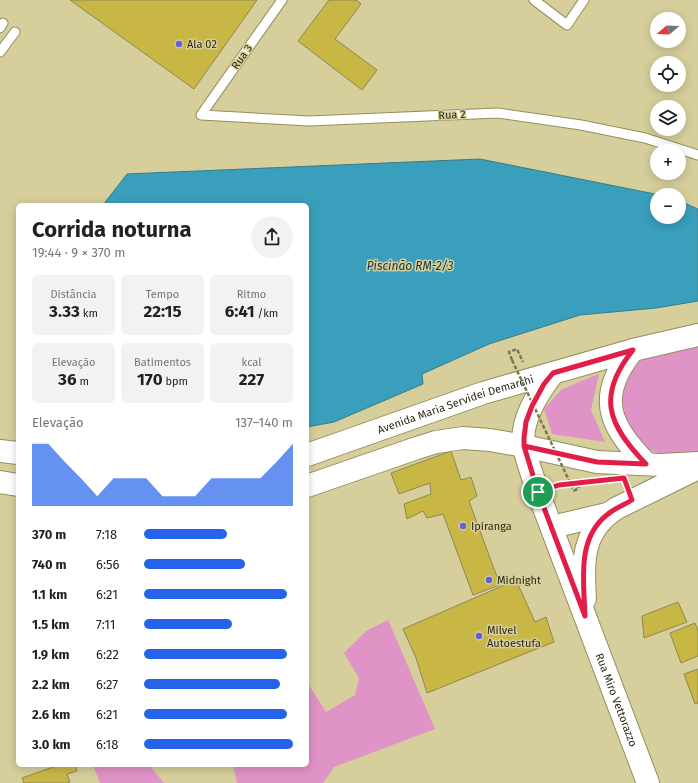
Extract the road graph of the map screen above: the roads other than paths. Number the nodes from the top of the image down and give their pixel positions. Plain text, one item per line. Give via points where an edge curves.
1 (282, 0) edge
2 (534, 0) edge
3 (584, 0) edge
4 (15, 32) dead end
5 (0, 52) edge
6 (201, 115) joint
7 (698, 155) edge
8 (698, 335) edge
9 (633, 350) junction
10 (553, 373) junction
11 (524, 446) junction
12 (0, 451) edge
13 (16, 453) edge
14 (309, 454) edge
15 (698, 463) edge
16 (646, 464) junction
17 (698, 468) edge
18 (0, 482) edge
19 (16, 485) edge
20 (309, 485) edge
21 (607, 514) junction
22 (552, 527) junction
23 (585, 616) junction
24 (648, 783) edge

1 - 6 lane, Rua 3
2 - 3 lane via 567,25
4 - 5 lane
6 - 7 lane, Rua 2 via 309,122 498,113 646,138
8 - 9 main road, Avenida Maria Servidei Demarchi
9 - 10 main road, Avenida Maria Servidei Demarchi
9 - 16 main road via 614,380 611,407 622,436
10 - 11 main road via 532,406 524,433
10 - 14 main road, Avenida Maria Servidei Demarchi via 483,393
11 - 16 main road via 597,462
11 - 20 main road via 474,438 444,441 404,452
11 - 22 main road, Rua Miro Vettorazzo
12 - 13 main road
15 - 16 main road
17 - 21 main road, Rua Miro Vettorazzo
18 - 19 main road
21 - 22 main road
21 - 23 main road, Rua Miro Vettorazzo via 593,531 585,550
22 - 23 main road, Rua Miro Vettorazzo
23 - 24 main road, Rua Miro Vettorazzo

